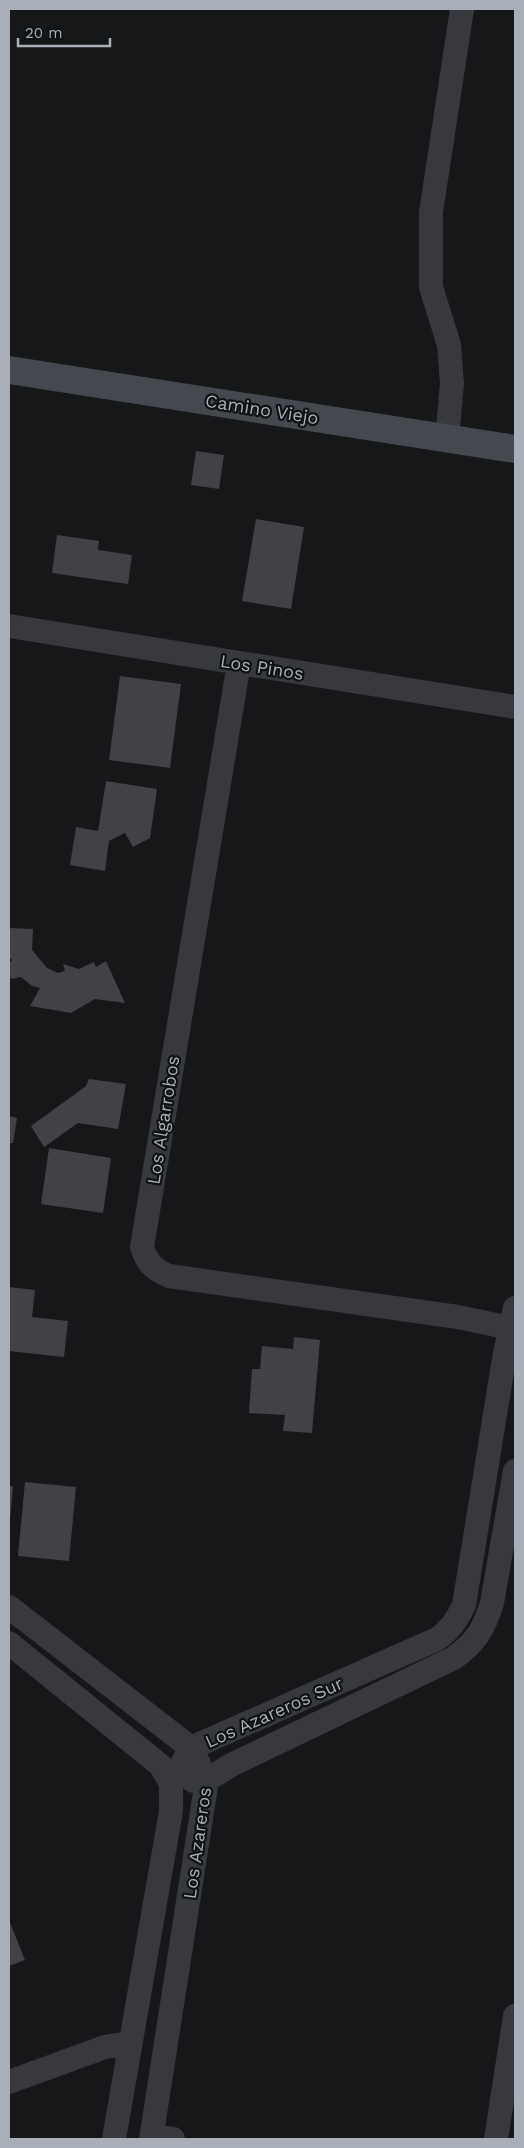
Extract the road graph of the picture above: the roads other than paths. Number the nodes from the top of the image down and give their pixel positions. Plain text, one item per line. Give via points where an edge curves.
1 (462, 9) edge
2 (9, 370) edge
3 (447, 438) junction
4 (515, 449) edge
5 (9, 626) edge
6 (239, 663) junction
7 (515, 707) edge
8 (458, 1317) junction
9 (514, 1322) edge
10 (510, 1354) edge
11 (515, 1471) edge
12 (13, 1620) edge
13 (9, 1643) edge
14 (191, 1748) junction
15 (207, 1780) junction
16 (171, 1783) junction
17 (515, 2016) edge
18 (130, 2043) junction
19 (9, 2082) edge
20 (158, 2138) edge
21 (114, 2139) edge
22 (496, 2139) edge

1 - 3 street via 431,212 431,287 448,345 452,384
2 - 3 main road, Camino Viejo
3 - 4 main road, Camino Viejo
5 - 6 street, Los Pinos
6 - 7 street, Los Pinos
6 - 8 street, Los Algarrobos via 142,1247 146,1261 169,1276
8 - 9 street, Los Algarrobos
8 - 10 street
9 - 10 street, Los Azareros Sur
10 - 14 street, Los Azareros Sur via 464,1605 447,1632
11 - 15 street, Los Azareros Sur via 492,1604 486,1624 472,1645 454,1658 231,1765
12 - 14 street, Los Azareros
13 - 16 street, Los Azareros via 160,1765
14 - 15 street, Los Azareros
14 - 16 street, Los Azareros Sur
15 - 16 street, Los Azareros Sur
15 - 20 street, Los Azareros
16 - 18 street, Los Azareros via 171,1811
17 - 22 street
18 - 19 street via 105,2046
18 - 21 street, Los Azareros

